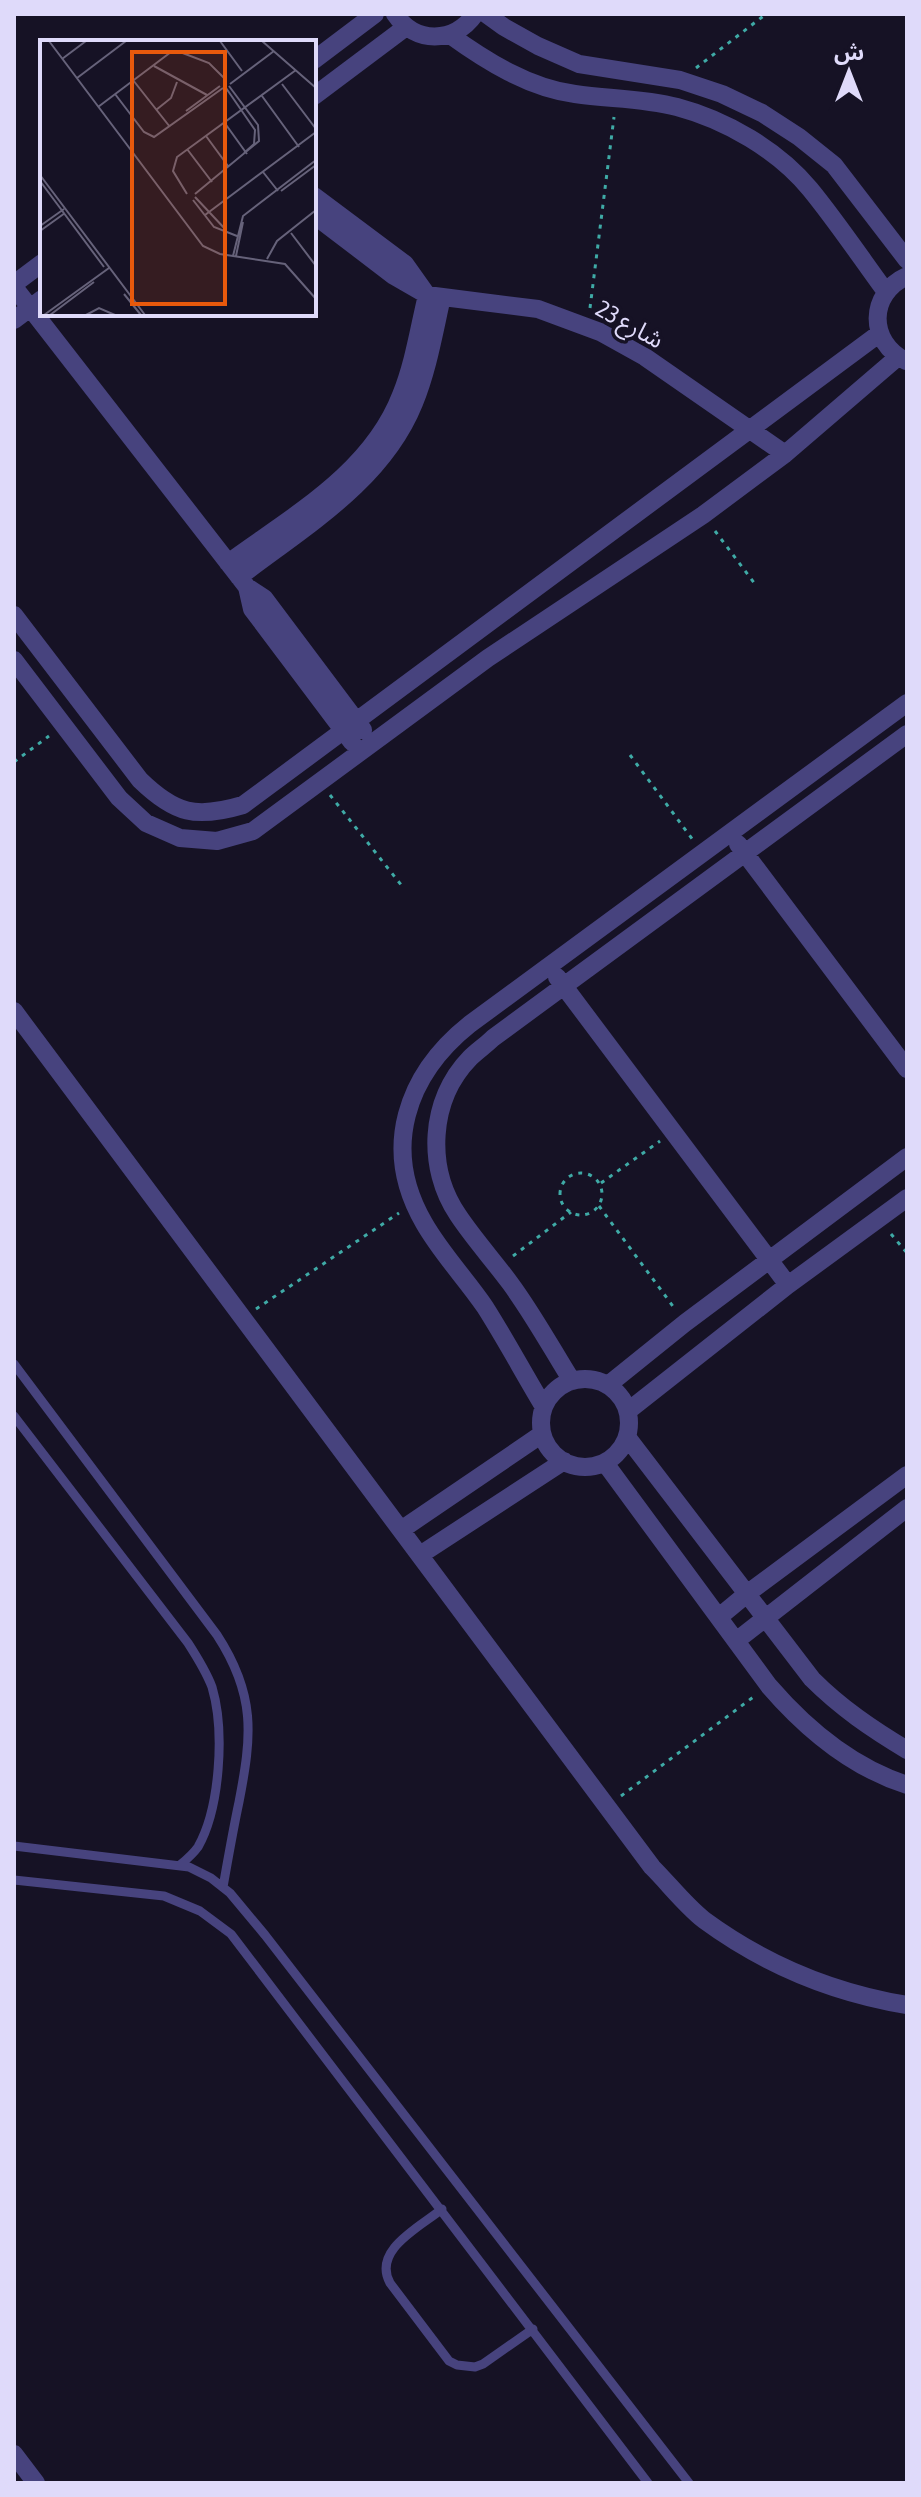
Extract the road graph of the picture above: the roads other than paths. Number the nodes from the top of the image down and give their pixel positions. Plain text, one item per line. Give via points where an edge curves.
1 (375, 14) edge
2 (475, 14) edge
3 (486, 14) edge
4 (400, 21) edge
5 (450, 35) junction
6 (316, 58) edge
7 (316, 94) edge
8 (316, 197) edge
9 (316, 217) edge
10 (907, 260) edge
11 (40, 265) edge
12 (907, 276) edge
13 (14, 285) edge
14 (886, 292) junction
15 (435, 296) junction
16 (36, 303) edge
17 (46, 316) edge
18 (14, 320) edge
19 (880, 333) junction
20 (903, 359) edge
21 (750, 430) junction
22 (785, 454) junction
23 (238, 576) junction
24 (14, 615) edge
25 (14, 660) edge
26 (907, 703) edge
27 (351, 727) junction
28 (907, 734) edge
29 (367, 748) junction
30 (730, 833) junction
31 (745, 853) junction
32 (548, 965) junction
33 (563, 986) junction
34 (14, 1011) edge
35 (907, 1069) edge
36 (907, 1157) edge
37 (907, 1198) edge
38 (769, 1260) junction
39 (788, 1285) junction
40 (14, 1364) edge
41 (572, 1381) junction
42 (608, 1385) junction
43 (544, 1407) junction
44 (628, 1411) junction
45 (14, 1416) edge
46 (542, 1434) junction
47 (627, 1437) junction
48 (564, 1461) junction
49 (605, 1463) junction
50 (907, 1475) edge
51 (907, 1508) edge
52 (401, 1530) junction
53 (420, 1555) junction
54 (748, 1593) junction
55 (766, 1616) junction
56 (719, 1617) junction
57 (736, 1641) junction
58 (907, 1750) edge
59 (907, 1785) edge
60 (14, 1846) edge
61 (180, 1865) junction
62 (14, 1880) edge
63 (223, 1887) junction
64 (907, 2005) edge
65 (442, 2209) junction
66 (533, 2329) junction
67 (14, 2454) edge
68 (36, 2483) edge
69 (648, 2483) edge
70 (689, 2483) edge

1 - 6 street
2 - 5 street
3 - 10 street via 579,64 680,80 762,113 834,165
4 - 5 street via 422,36
4 - 7 street
5 - 14 street via 508,72 543,85 572,94 643,99 680,108 750,139 809,187
8 - 15 street via 405,264
9 - 15 street via 394,276
11 - 13 street
12 - 14 street
13 - 16 street
14 - 19 street via 878,312
15 - 21 street, شارع 23 via 538,309 588,327 645,357
15 - 23 street via 400,397 369,450
16 - 18 street
17 - 23 street
19 - 20 street
19 - 21 street
20 - 22 street
21 - 22 street, شارع 23
21 - 27 street
22 - 29 street via 488,658
23 - 27 street via 264,598
24 - 27 street via 140,780 161,800 187,811 216,813 243,805
25 - 29 street via 119,798 146,823 180,838 217,841 253,831
26 - 30 street
27 - 29 street
28 - 31 street
30 - 31 street
30 - 32 street
31 - 33 street
31 - 35 street
32 - 33 street
32 - 43 street via 447,1042 428,1065 414,1090 402,1147 405,1176 425,1226 485,1307
33 - 38 street
33 - 41 street via 469,1058 439,1114 436,1145 445,1192 457,1214 512,1286
34 - 52 street
36 - 38 street
37 - 39 street
38 - 39 street
38 - 42 street
39 - 44 street
40 - 63 lane via 235,1666 246,1701 249,1742
41 - 42 street
41 - 43 street
42 - 44 street
43 - 46 street
44 - 47 street
45 - 61 lane via 188,1643 211,1686 218,1736 214,1799 196,1851
46 - 48 street
46 - 52 street
47 - 49 street
47 - 54 street
48 - 49 street via 591,1467
48 - 53 street
49 - 56 street
50 - 54 street
51 - 55 street
52 - 53 street
53 - 64 street via 652,1867 702,1918 757,1954 812,1980
54 - 55 street
54 - 56 street
55 - 57 street
55 - 58 street via 812,1679 836,1702
56 - 57 street
57 - 59 street via 797,1718 839,1752
60 - 61 lane
61 - 63 lane
62 - 65 lane via 164,1896 216,1921 244,1949
63 - 70 lane
65 - 66 lane
65 - 66 lane via 392,2249 386,2271 449,2361 466,2367 483,2364
66 - 69 lane
67 - 68 street

